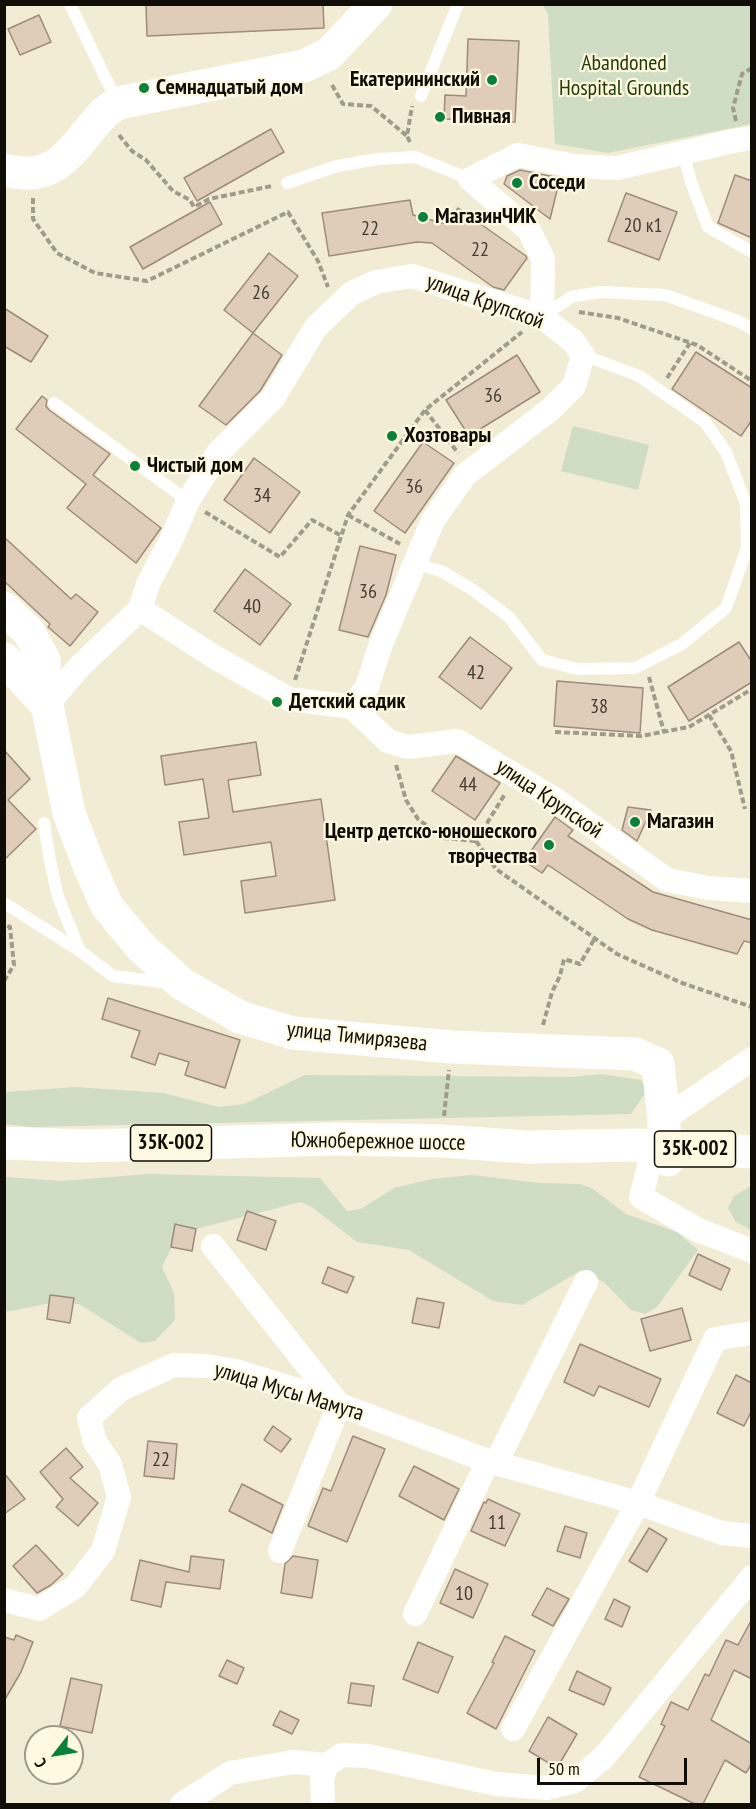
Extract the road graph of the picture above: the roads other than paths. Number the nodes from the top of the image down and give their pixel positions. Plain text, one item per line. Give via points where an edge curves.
1 (70, 4) edge
2 (459, 4) edge
3 (374, 6) edge
4 (421, 96) dead end
5 (118, 103) junction
6 (748, 142) edge
7 (683, 153) junction
8 (19, 172) edge
9 (470, 179) junction
10 (287, 183) road end
11 (752, 252) edge
12 (548, 313) junction
13 (752, 329) edge
14 (584, 355) junction
15 (54, 403) dead end
16 (188, 501) junction
17 (417, 559) junction
18 (4, 608) edge
19 (140, 609) junction
20 (4, 659) edge
21 (44, 660) junction
22 (79, 667) junction
23 (47, 705) junction
24 (352, 707) junction
25 (44, 823) dead end
26 (752, 891) edge
27 (4, 903) edge
28 (80, 951) junction
29 (182, 984) junction
30 (752, 1059) edge
31 (4, 1143) edge
32 (662, 1146) junction
33 (752, 1152) edge
34 (4, 1163) edge
35 (752, 1166) edge
36 (213, 1246) dead end
37 (752, 1251) edge
38 (586, 1282) dead end
39 (752, 1333) edge
40 (339, 1405) junction
41 (492, 1462) junction
42 (638, 1503) junction
43 (752, 1536) edge
44 (280, 1551) dead end
45 (752, 1577) edge
46 (4, 1600) edge
47 (415, 1614) dead end
48 (513, 1729) dead end
49 (327, 1765) junction
50 (182, 1804) edge
51 (324, 1804) edge

1 - 5 lane
2 - 4 lane
3 - 5 main road via 329,54 304,66
5 - 8 main road via 103,113 78,146 57,165
6 - 7 street
7 - 9 street via 617,168 574,166 518,154
7 - 11 lane via 708,227
9 - 10 lane via 415,157 337,166
9 - 12 street via 529,230 543,258
12 - 13 lane via 571,297 601,292 665,296
12 - 14 street, улица Крупской
12 - 16 street, улица Крупской via 412,276 376,282 352,293 316,327 273,398 218,453
14 - 17 street via 574,386 551,409 465,475 433,520
14 - 17 lane via 639,376 705,422 726,452 746,504 747,548 726,608 682,644 635,668 577,669 542,660 510,617
15 - 16 lane
16 - 19 street, улица Крупской
17 - 24 street via 367,687
18 - 21 main road, улица Тимирязева via 28,630
19 - 22 street
19 - 24 street via 289,699
20 - 23 main road
21 - 22 street
21 - 23 main road, улица Тимирязева
22 - 23 street
23 - 29 main road, улица Тимирязева via 69,813 107,906 141,947
24 - 26 street, улица Крупской via 388,741 408,747 458,741 556,800 667,880
25 - 28 lane via 58,897
27 - 28 lane
28 - 29 lane via 113,976
29 - 32 main road, улица Тимирязева via 240,1017 293,1033 452,1047 635,1054 658,1064
30 - 32 street
31 - 32 main road, Южнобережное шоссе / 35К-002 via 84,1146 338,1139 527,1147
32 - 33 main road, Южнобережное шоссе / 35К-002
32 - 34 main road, Южнобережное шоссе / 35К-002 via 472,1157
32 - 35 main road, Южнобережное шоссе
32 - 37 street via 641,1197 698,1230
36 - 40 street
38 - 41 street
39 - 42 street via 715,1339
40 - 41 street, улица Мусы Мамута
40 - 44 street
40 - 46 street, улица Мусы Мамута via 236,1371 206,1366 174,1365 121,1389 89,1418 95,1442 110,1464 119,1497 103,1551 75,1587 39,1609
41 - 42 street, улица Мусы Мамута
41 - 47 street
42 - 43 street, улица Мусы Мамута via 722,1533
42 - 48 street
45 - 49 street via 604,1757 575,1781 547,1788 496,1784 367,1756 342,1755
49 - 50 street via 293,1762 230,1773
49 - 51 street via 322,1778

